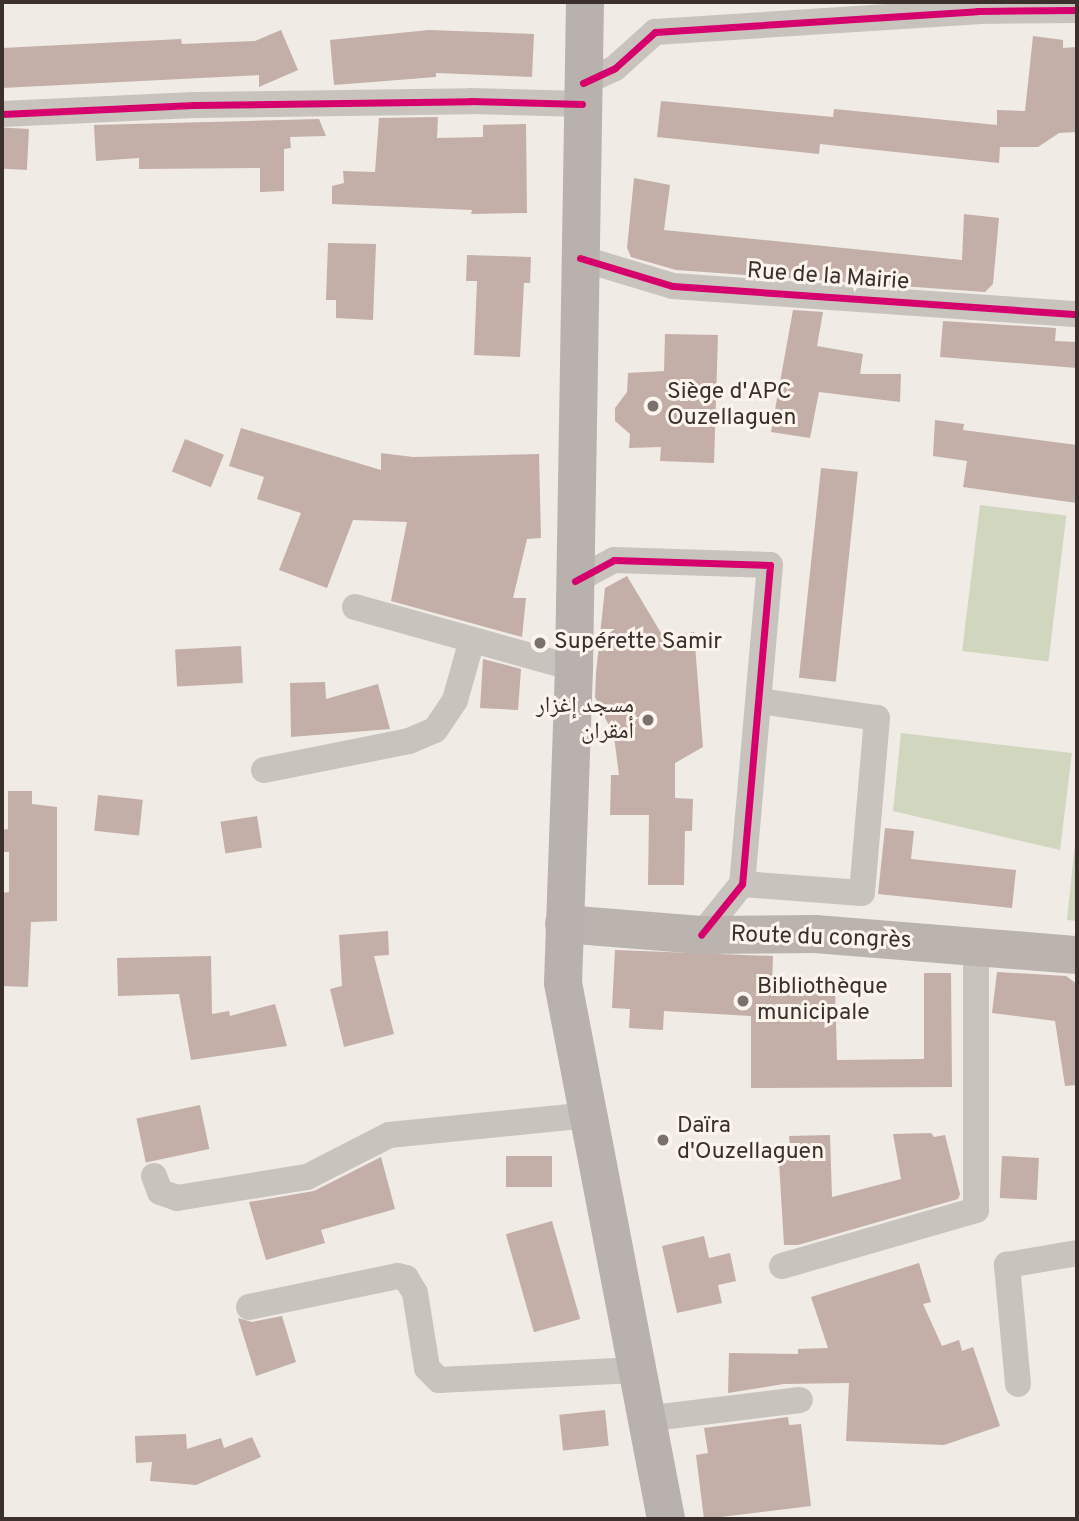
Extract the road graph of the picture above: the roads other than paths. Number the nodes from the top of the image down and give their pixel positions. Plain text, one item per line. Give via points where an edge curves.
1 (585, 2) edge
2 (1077, 10) edge
3 (583, 93) junction
4 (2, 114) edge
5 (580, 258) junction
6 (1077, 314) edge
7 (575, 581) junction
8 (355, 607) dead end
9 (472, 640) junction
10 (574, 668) junction
11 (759, 701) junction
12 (264, 770) dead end
13 (742, 884) junction
14 (564, 924) junction
15 (701, 935) junction
16 (976, 947) junction
17 (1077, 955) edge
18 (588, 1115) junction
19 (154, 1176) dead end
20 (1077, 1254) edge
21 (782, 1266) dead end
22 (249, 1307) dead end
23 (635, 1370) junction
24 (1018, 1384) dead end
25 (800, 1400) dead end
26 (645, 1419) junction
27 (667, 1519) edge

1 - 3 main road
2 - 3 street via 977,11 654,32
3 - 4 street
3 - 5 main road
5 - 6 street, Rue de la Mairie via 673,286
5 - 7 main road
7 - 10 main road
7 - 11 street via 614,559 771,565
8 - 9 street
9 - 10 street
9 - 12 street via 455,700 435,730 410,741
10 - 14 main road
11 - 13 street
11 - 13 street via 877,718 862,893
13 - 15 street
14 - 15 main road, Route du congrès
14 - 18 main road via 563,983
15 - 16 main road, Route du congrès via 815,934
16 - 17 main road, Route du congrès
16 - 21 street via 976,1210
18 - 19 street via 389,1135 307,1177 177,1198 160,1192
18 - 23 main road
20 - 24 street via 1007,1265
22 - 23 street via 398,1276 406,1278 415,1293 427,1368 439,1380
23 - 26 main road
25 - 26 street
26 - 27 main road

